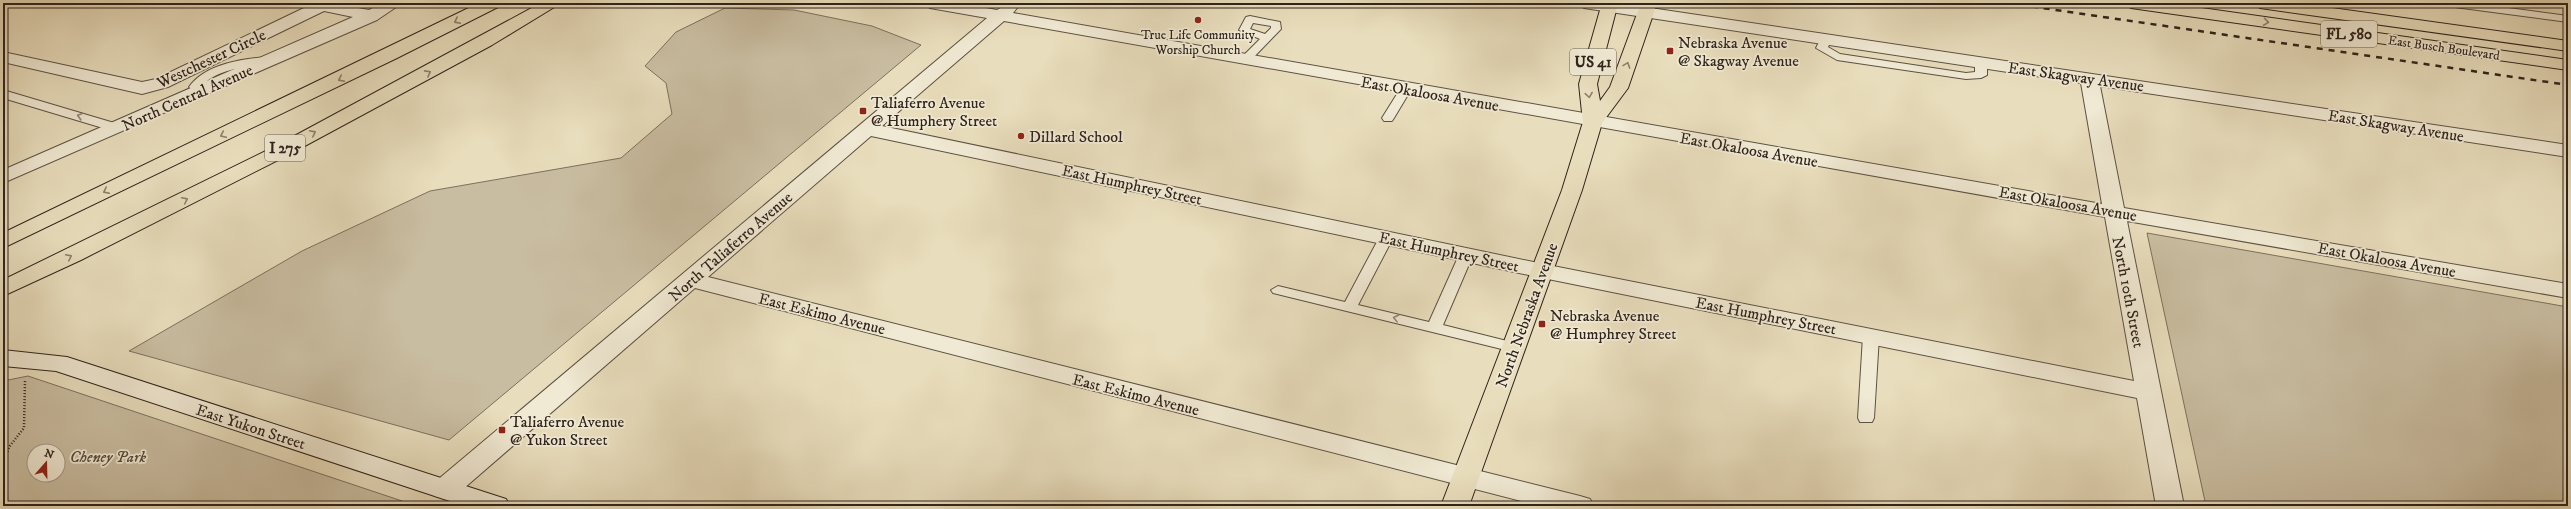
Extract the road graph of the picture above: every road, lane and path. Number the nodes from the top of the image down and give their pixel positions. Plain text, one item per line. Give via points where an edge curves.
1 (394, 3) edge
2 (492, 3) edge
3 (553, 3) edge
4 (930, 3) edge
5 (1584, 3) edge
6 (2131, 3) edge
7 (2190, 3) edge
8 (2260, 3) edge
9 (2447, 3) edge
10 (320, 4) edge
11 (2281, 4) edge
12 (1609, 5) edge
13 (1648, 8) edge
14 (1008, 9) edge
15 (371, 16) junction
16 (2568, 19) edge
17 (2294, 26) junction
18 (1267, 38) dead end
19 (2568, 46) edge
20 (2568, 50) edge
21 (3, 56) edge
22 (1246, 60) junction
23 (2568, 65) edge
24 (2089, 78) junction
25 (1406, 88) junction
26 (3, 94) edge
27 (1388, 118) dead end
28 (1593, 122) junction
29 (117, 128) junction
30 (868, 129) junction
31 (2568, 151) edge
32 (3, 177) edge
33 (2113, 211) junction
34 (1386, 238) junction
35 (3, 241) edge
36 (1466, 255) junction
37 (1543, 271) junction
38 (692, 280) junction
39 (3, 289) edge
40 (1278, 290) dead end
41 (2568, 291) edge
42 (1349, 307) junction
43 (1434, 328) junction
44 (1871, 336) junction
45 (1514, 347) junction
46 (3, 358) edge
47 (25, 372) dead end
48 (2148, 392) junction
49 (1866, 418) dead end
50 (3, 466) edge
51 (1466, 478) junction
52 (445, 489) junction
53 (496, 506) edge
54 (1455, 506) edge
55 (1580, 506) edge
56 (2170, 506) edge

1 - 15 street
2 -> 35 main road, I 275 via 384,58
39 -> 3 main road, I 275 via 329,126
4 - 14 street, East Okaloosa Avenue
5 - 12 street, East Skagway Avenue
6 -> 17 main road, East Busch Boulevard / FL 580
7 - 11 main road via 2228,8
8 - 11 main road, East Busch Boulevard / FL 580
9 - 16 lane
10 - 15 street
10 - 21 street, Westchester Circle via 162,83 142,88
11 - 19 main road, East Busch Boulevard / FL 580
12 - 13 street, East Skagway Avenue
12 -> 28 main road, North Nebraska Avenue / US 41 via 1588,84
13 - 24 street, East Skagway Avenue via 1825,40
28 -> 13 main road, North Nebraska Avenue / US 41 via 1619,88
14 - 22 street, East Okaloosa Avenue
14 - 30 street, North Taliaferro Avenue
15 - 29 street, North Central Avenue
17 - 20 main road via 2348,24 2544,51
17 - 23 main road, East Busch Boulevard / FL 580
18 - 22 lane
22 - 25 street, East Okaloosa Avenue
24 - 31 street, East Skagway Avenue
24 - 33 street, North 10th Street
25 - 27 lane
25 - 28 street, East Okaloosa Avenue
29 -> 26 lane
28 - 33 street, East Okaloosa Avenue
28 - 37 main road, North Nebraska Avenue / US 41
29 - 32 street, North Central Avenue
30 - 34 street, East Humphrey Street
30 - 38 street, North Taliaferro Avenue
33 - 41 street, East Okaloosa Avenue
33 - 48 street, North 10th Street
34 - 36 street, East Humphrey Street
34 - 42 lane
36 - 37 street, East Humphrey Street
36 - 43 lane
37 - 44 street, East Humphrey Street
37 - 45 main road, North Nebraska Avenue / US 41
38 - 51 street, East Eskimo Avenue
38 - 52 street, North Taliaferro Avenue
40 - 42 lane
43 -> 42 lane
43 - 45 lane
44 - 48 street, East Humphrey Street
44 - 49 lane
45 - 51 main road, North Nebraska Avenue / US 41
46 - 52 street, East Yukon Street via 58,363
47 - 50 path via 24,428 9,447
48 - 56 street, North 10th Street
51 - 54 main road, North Nebraska Avenue / US 41
51 - 55 street, East Eskimo Avenue
52 - 53 street, East Yukon Street

